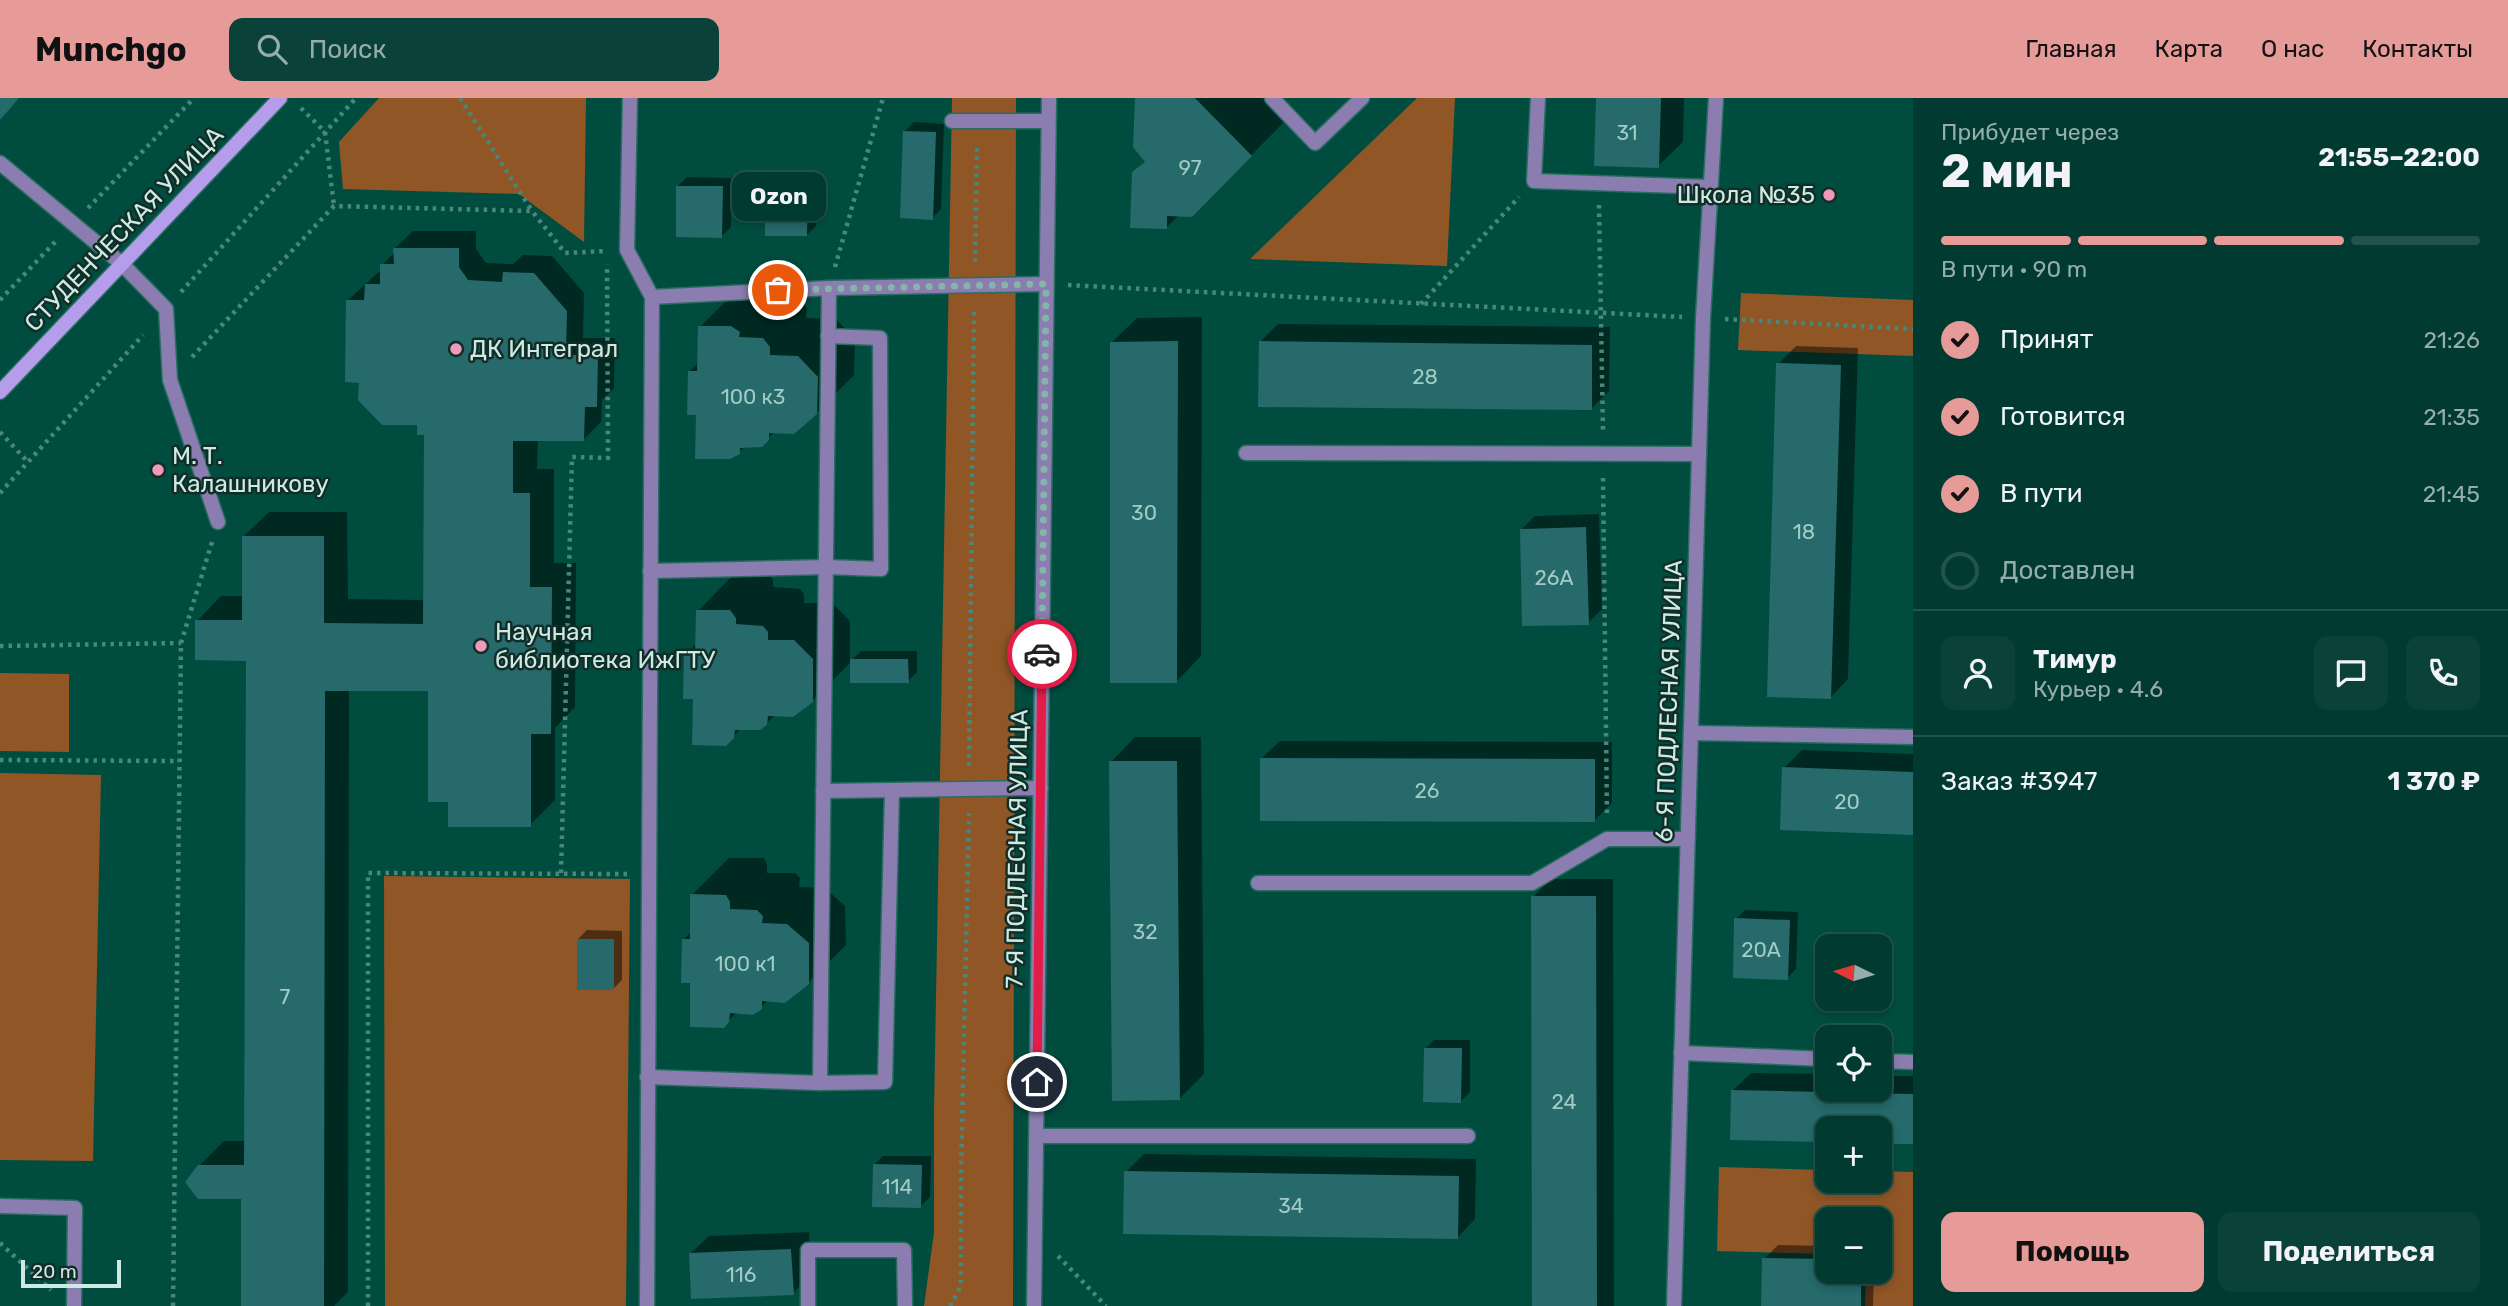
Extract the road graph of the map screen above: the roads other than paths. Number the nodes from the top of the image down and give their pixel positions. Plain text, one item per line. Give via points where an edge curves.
1 (280, 98) edge
2 (630, 98) edge
3 (1049, 98) edge
4 (1272, 98) edge
5 (1362, 98) edge
6 (1538, 98) edge
7 (1716, 98) edge
8 (951, 121) dead end
9 (1048, 121) junction
10 (0, 163) edge
11 (1709, 187) junction
12 (122, 264) junction
13 (1046, 284) junction
14 (829, 288) junction
15 (652, 297) junction
16 (828, 336) junction
17 (0, 392) edge
18 (1245, 453) dead end
19 (1699, 454) junction
20 (218, 522) road end
21 (826, 567) junction
22 (650, 571) junction
23 (1691, 733) junction
24 (1913, 737) edge
25 (1041, 788) junction
26 (823, 791) junction
27 (892, 791) junction
28 (1688, 839) junction
29 (1258, 883) dead end
30 (1681, 1053) junction
31 (1815, 1059) edge
32 (1892, 1061) edge
33 (1913, 1062) edge
34 (647, 1077) junction
35 (820, 1083) junction
36 (1037, 1136) junction
37 (1468, 1136) dead end
38 (0, 1206) edge
39 (74, 1306) edge
40 (647, 1306) edge
41 (808, 1306) edge
42 (905, 1306) edge
43 (1034, 1306) edge
44 (1674, 1306) edge

1 - 12 street, СТУДЕНЧЕСКАЯ УЛИЦА
2 - 15 street via 627,250
3 - 9 street, 7-Я ПОДЛЕСНАЯ УЛИЦА
4 - 5 street via 1315,143
6 - 11 street via 1534,181
7 - 11 street, 6-Я ПОДЛЕСНАЯ УЛИЦА
8 - 9 street
9 - 13 street, 7-Я ПОДЛЕСНАЯ УЛИЦА
10 - 12 street
11 - 19 street, 6-Я ПОДЛЕСНАЯ УЛИЦА
12 - 17 street, СТУДЕНЧЕСКАЯ УЛИЦА
12 - 20 street via 166,309 170,380
13 - 14 street
13 - 25 street, 7-Я ПОДЛЕСНАЯ УЛИЦА
14 - 15 street
14 - 16 street
15 - 22 street
16 - 21 street
16 - 21 street via 880,338 881,569
18 - 19 street
19 - 23 street, 6-Я ПОДЛЕСНАЯ УЛИЦА
21 - 22 street
21 - 26 street
22 - 34 street
23 - 24 street
23 - 28 street, 6-Я ПОДЛЕСНАЯ УЛИЦА
25 - 27 street
25 - 36 street, 7-Я ПОДЛЕСНАЯ УЛИЦА
26 - 27 street
26 - 35 street
27 - 35 street via 885,1082
28 - 29 street via 1607,839 1532,883
28 - 30 street, 6-Я ПОДЛЕСНАЯ УЛИЦА
30 - 31 street
30 - 44 street, 6-Я ПОДЛЕСНАЯ УЛИЦА
32 - 33 street
34 - 35 street
34 - 40 street
36 - 37 street
36 - 43 street, 7-Я ПОДЛЕСНАЯ УЛИЦА
38 - 39 street via 75,1208
41 - 42 street via 808,1250 904,1250

